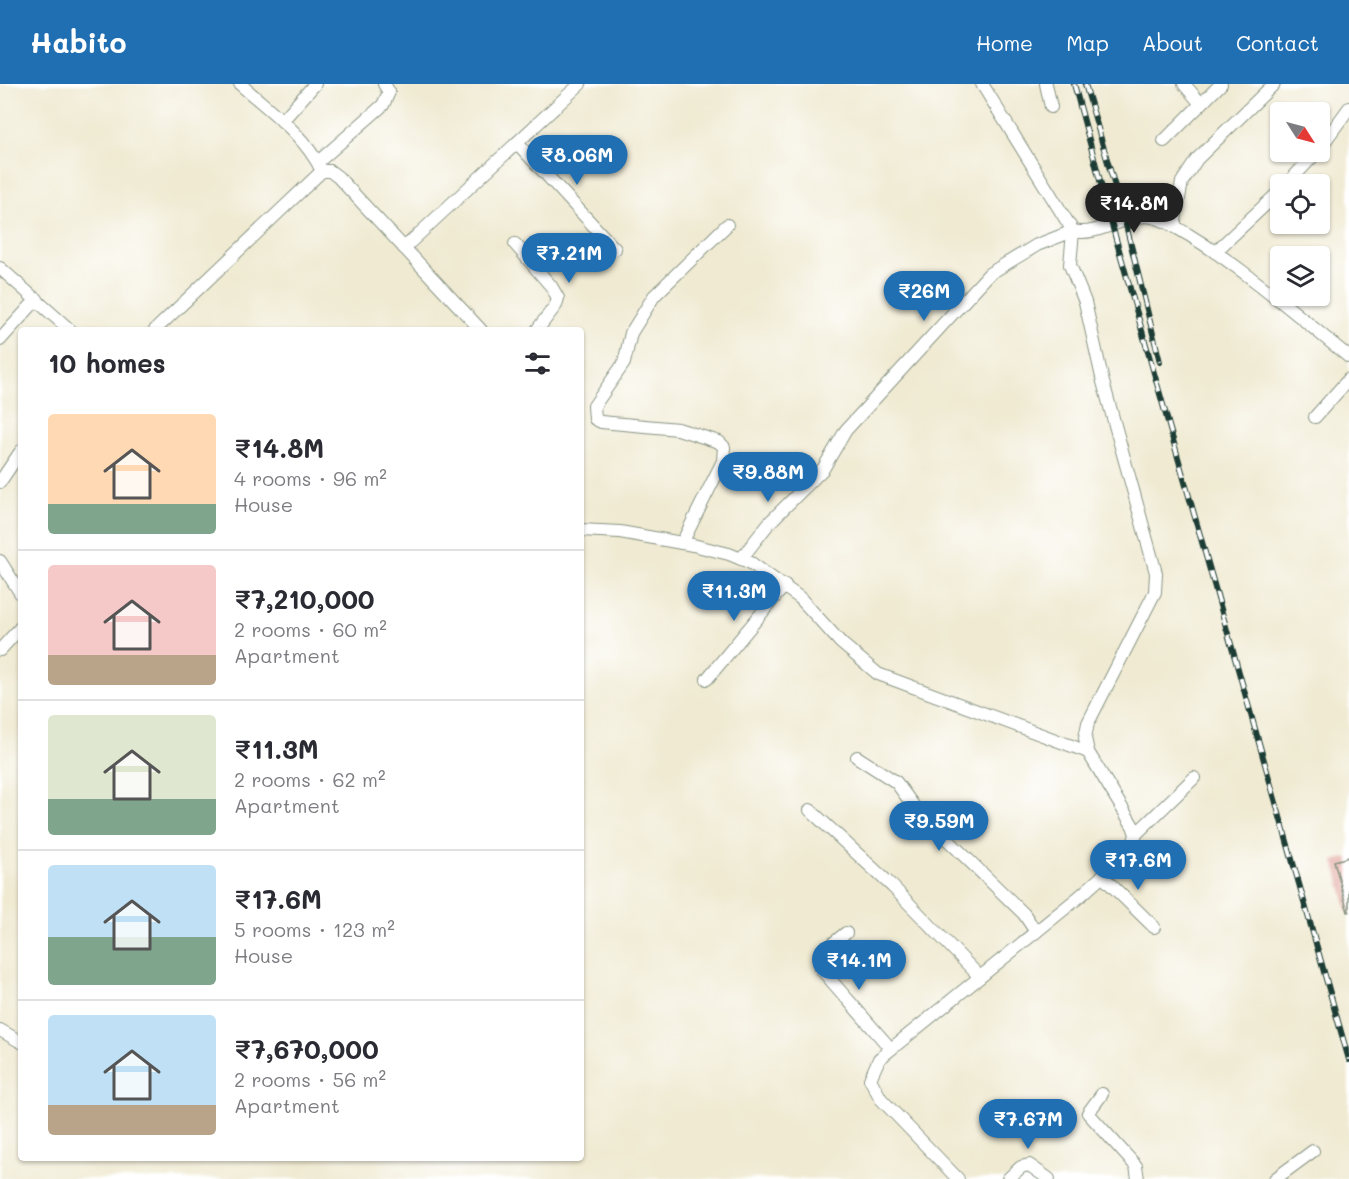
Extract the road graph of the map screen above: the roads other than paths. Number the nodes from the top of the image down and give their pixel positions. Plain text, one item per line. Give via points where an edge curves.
1 (240, 84) edge
2 (315, 84) edge
3 (384, 84) edge
4 (580, 84) edge
5 (982, 84) edge
6 (1046, 84) edge
7 (1184, 84) edge
8 (1221, 84) edge
9 (1274, 84) edge
10 (1201, 104) junction
11 (1051, 107) dead end
12 (1349, 108) edge
13 (282, 121) junction
14 (1330, 134) edge
15 (1164, 141) dead end
16 (516, 143) junction
17 (1308, 162) edge
18 (320, 166) junction
19 (1296, 174) edge
20 (1270, 200) edge
21 (727, 225) dead end
22 (1174, 226) junction
23 (1073, 231) junction
24 (515, 244) dead end
25 (404, 248) junction
26 (615, 249) dead end
27 (1215, 252) junction
28 (0, 268) edge
29 (38, 299) junction
30 (67, 327) edge
31 (158, 327) edge
32 (478, 327) edge
33 (539, 327) edge
34 (0, 340) edge
35 (1349, 357) edge
36 (1349, 379) edge
37 (1315, 417) dead end
38 (18, 455) edge
39 (0, 482) edge
40 (584, 531) edge
41 (682, 543) junction
42 (741, 559) junction
43 (0, 561) edge
44 (785, 585) junction
45 (18, 589) edge
46 (18, 630) edge
47 (0, 650) edge
48 (707, 678) dead end
49 (1088, 752) junction
50 (857, 757) dead end
51 (1194, 778) dead end
52 (810, 810) dead end
53 (1136, 834) junction
54 (1102, 876) junction
55 (1154, 927) dead end
56 (1036, 932) junction
57 (846, 933) dead end
58 (980, 977) junction
59 (0, 1030) edge
60 (18, 1040) edge
61 (891, 1049) junction
62 (1102, 1094) dead end
63 (1313, 1151) dead end
64 (958, 1179) edge
65 (1008, 1179) edge
66 (1049, 1179) edge
67 (1138, 1179) edge
68 (1275, 1179) edge

1 - 13 street
2 - 13 street
3 - 18 street via 389,92 383,105
4 - 16 street
5 - 23 street
6 - 11 street
7 - 10 street
8 - 10 street
9 - 22 street via 1197,159 1182,182
10 - 15 street
12 - 14 street
13 - 18 street via 308,145
16 - 25 street
16 - 26 street
17 - 19 street
18 - 25 street via 338,177
18 - 31 street
20 - 27 street
21 - 41 street via 654,296 631,333 624,363 593,412 601,422 678,429 724,447 723,461
22 - 23 street via 1152,216
22 - 27 street
23 - 42 street via 1037,245 988,274 846,430 822,469 769,523
23 - 49 street via 1070,265 1085,302 1157,584 1088,723
24 - 33 street via 558,298
25 - 32 street
27 - 35 street
28 - 29 street
29 - 30 street
29 - 34 street
36 - 37 street
38 - 39 street
40 - 41 street via 620,532
41 - 42 street
42 - 44 street
43 - 45 street
44 - 48 street
44 - 49 street via 847,649 878,674
46 - 47 street
49 - 53 street
50 - 56 street via 896,782 915,808 1024,914
51 - 53 street
52 - 58 street via 893,887
53 - 54 street via 1125,856
54 - 55 street
54 - 56 street
56 - 58 street
57 - 61 street via 826,950 821,969
58 - 61 street
59 - 60 street
61 - 64 street via 872,1070 873,1088
62 - 67 street via 1089,1109 1090,1118 1136,1166
63 - 68 street
65 - 66 street via 1029,1165

